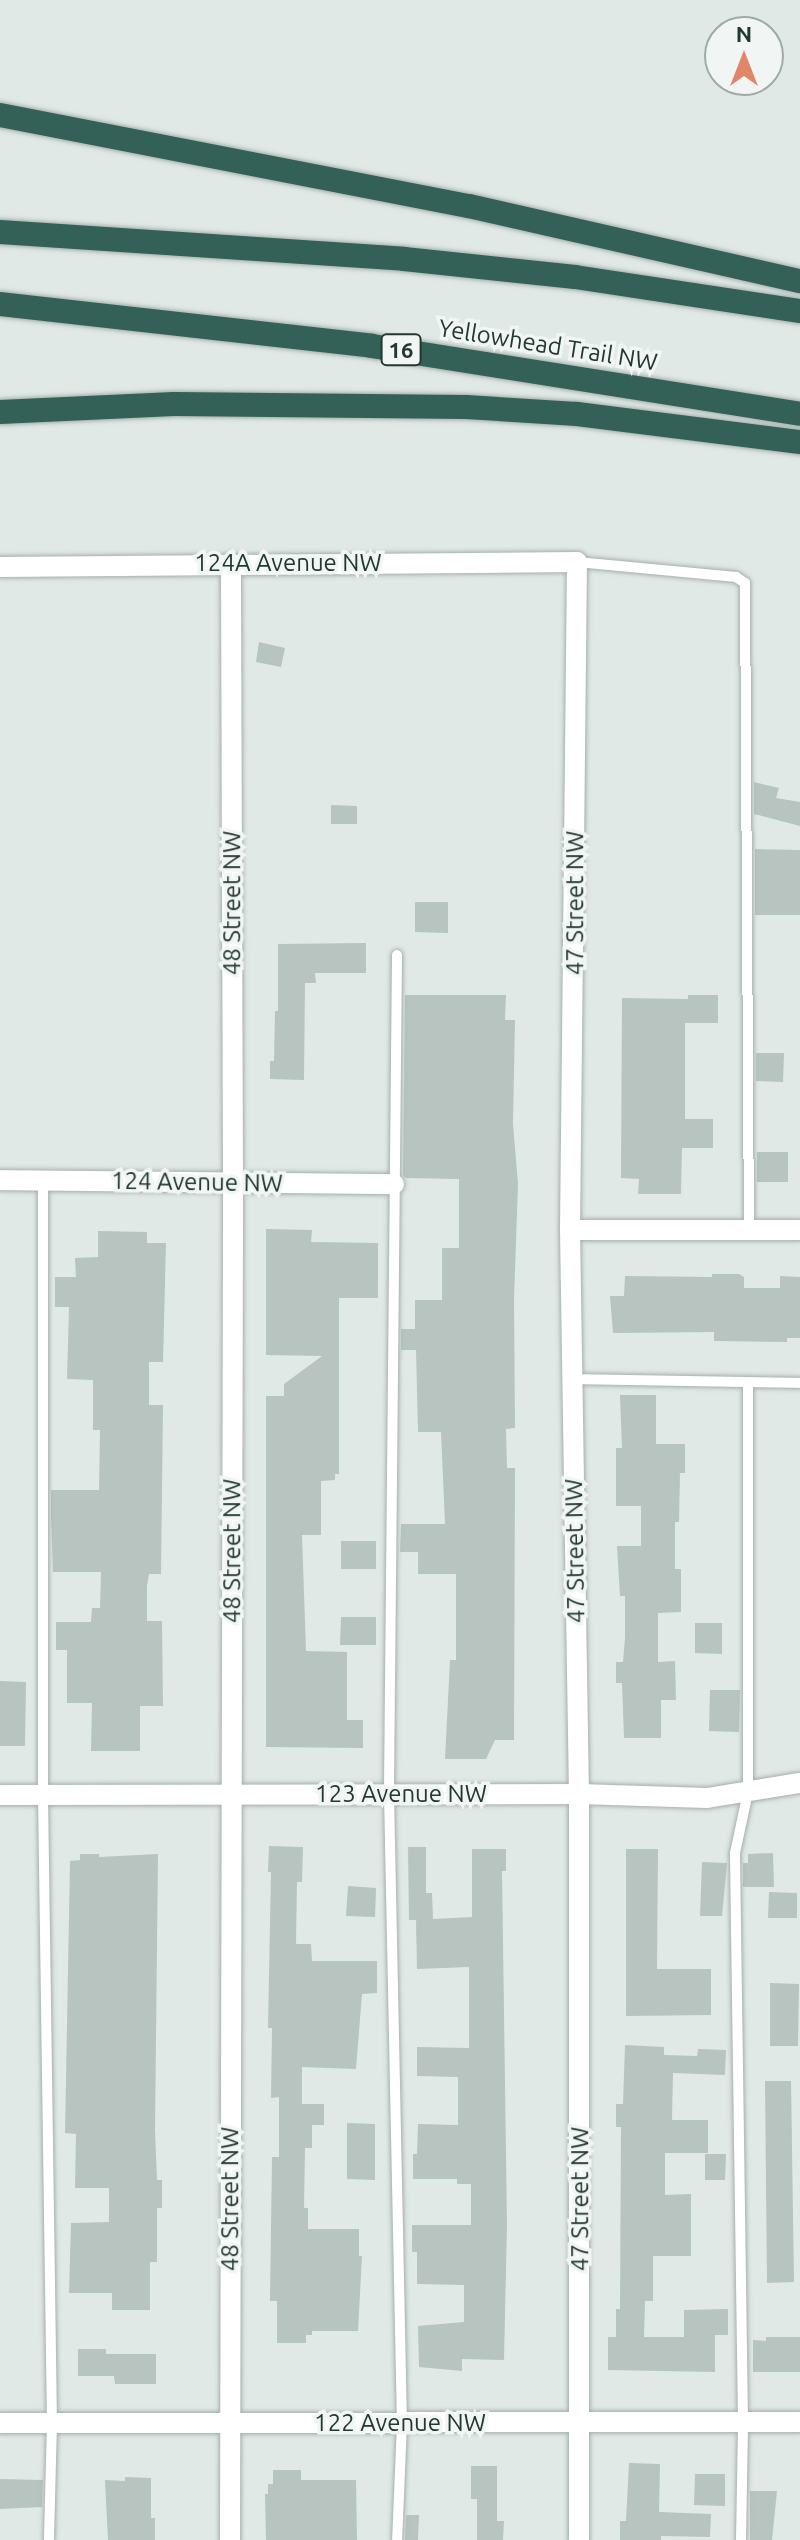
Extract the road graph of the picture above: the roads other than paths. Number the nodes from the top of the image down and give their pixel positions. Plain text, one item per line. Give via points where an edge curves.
1 (0, 115) edge
2 (0, 232) edge
3 (800, 281) edge
4 (0, 304) edge
5 (800, 311) edge
6 (0, 412) edge
7 (800, 414) edge
8 (800, 442) edge
9 (577, 562) junction
10 (231, 563) junction
11 (0, 567) edge
12 (397, 955) dead end
13 (43, 1179) junction
14 (0, 1180) edge
15 (233, 1182) junction
16 (394, 1184) junction
17 (570, 1230) junction
18 (749, 1230) junction
19 (800, 1230) edge
20 (573, 1379) junction
21 (748, 1382) junction
22 (800, 1383) edge
23 (800, 1783) edge
24 (748, 1792) junction
25 (389, 1794) junction
26 (579, 1794) junction
27 (0, 1795) edge
28 (43, 1795) junction
29 (231, 1795) junction
30 (743, 2422) junction
31 (800, 2422) edge
32 (0, 2423) edge
33 (52, 2423) junction
34 (230, 2423) junction
35 (402, 2423) junction
36 (581, 2423) junction
37 (49, 2540) edge
38 (230, 2540) edge
39 (397, 2540) edge
40 (579, 2540) edge
41 (741, 2540) edge

1 - 3 highway via 469,206
2 - 5 highway via 404,259 575,277
4 - 7 highway, Yellowhead Trail NW / 16 via 372,346
6 - 8 highway via 174,404 466,407 577,414
9 - 10 street, 124A Avenue NW
9 - 17 street, 47 Street NW
9 - 18 lane via 736,577 745,583
10 - 11 street, 124A Avenue NW
10 - 15 street, 48 Street NW
12 - 16 lane
13 - 14 street, 124 Avenue NW
13 - 15 street, 124 Avenue NW
13 - 28 lane
15 - 16 street, 124 Avenue NW
15 - 29 street, 48 Street NW
16 - 25 lane
17 - 18 street
17 - 20 street, 47 Street NW
18 - 19 street
20 - 21 lane
20 - 26 street, 47 Street NW
21 - 22 lane
21 - 24 lane
23 - 24 street, 123 Avenue NW
24 - 26 street, 123 Avenue NW via 707,1798
24 - 30 lane via 735,1853
25 - 26 street, 123 Avenue NW
25 - 29 street, 123 Avenue NW
25 - 35 lane
26 - 36 street, 47 Street NW
27 - 28 street, 123 Avenue NW
28 - 29 street, 123 Avenue NW
28 - 33 lane
29 - 34 street, 48 Street NW
30 - 31 street, 122 Avenue NW
30 - 36 street, 122 Avenue NW
30 - 41 lane
32 - 33 street, 122 Avenue NW
33 - 34 street, 122 Avenue NW
33 - 37 lane
34 - 35 street, 122 Avenue NW
34 - 38 street, 48 Street NW
35 - 36 street, 122 Avenue NW
35 - 39 lane
36 - 40 street, 47 Street NW

